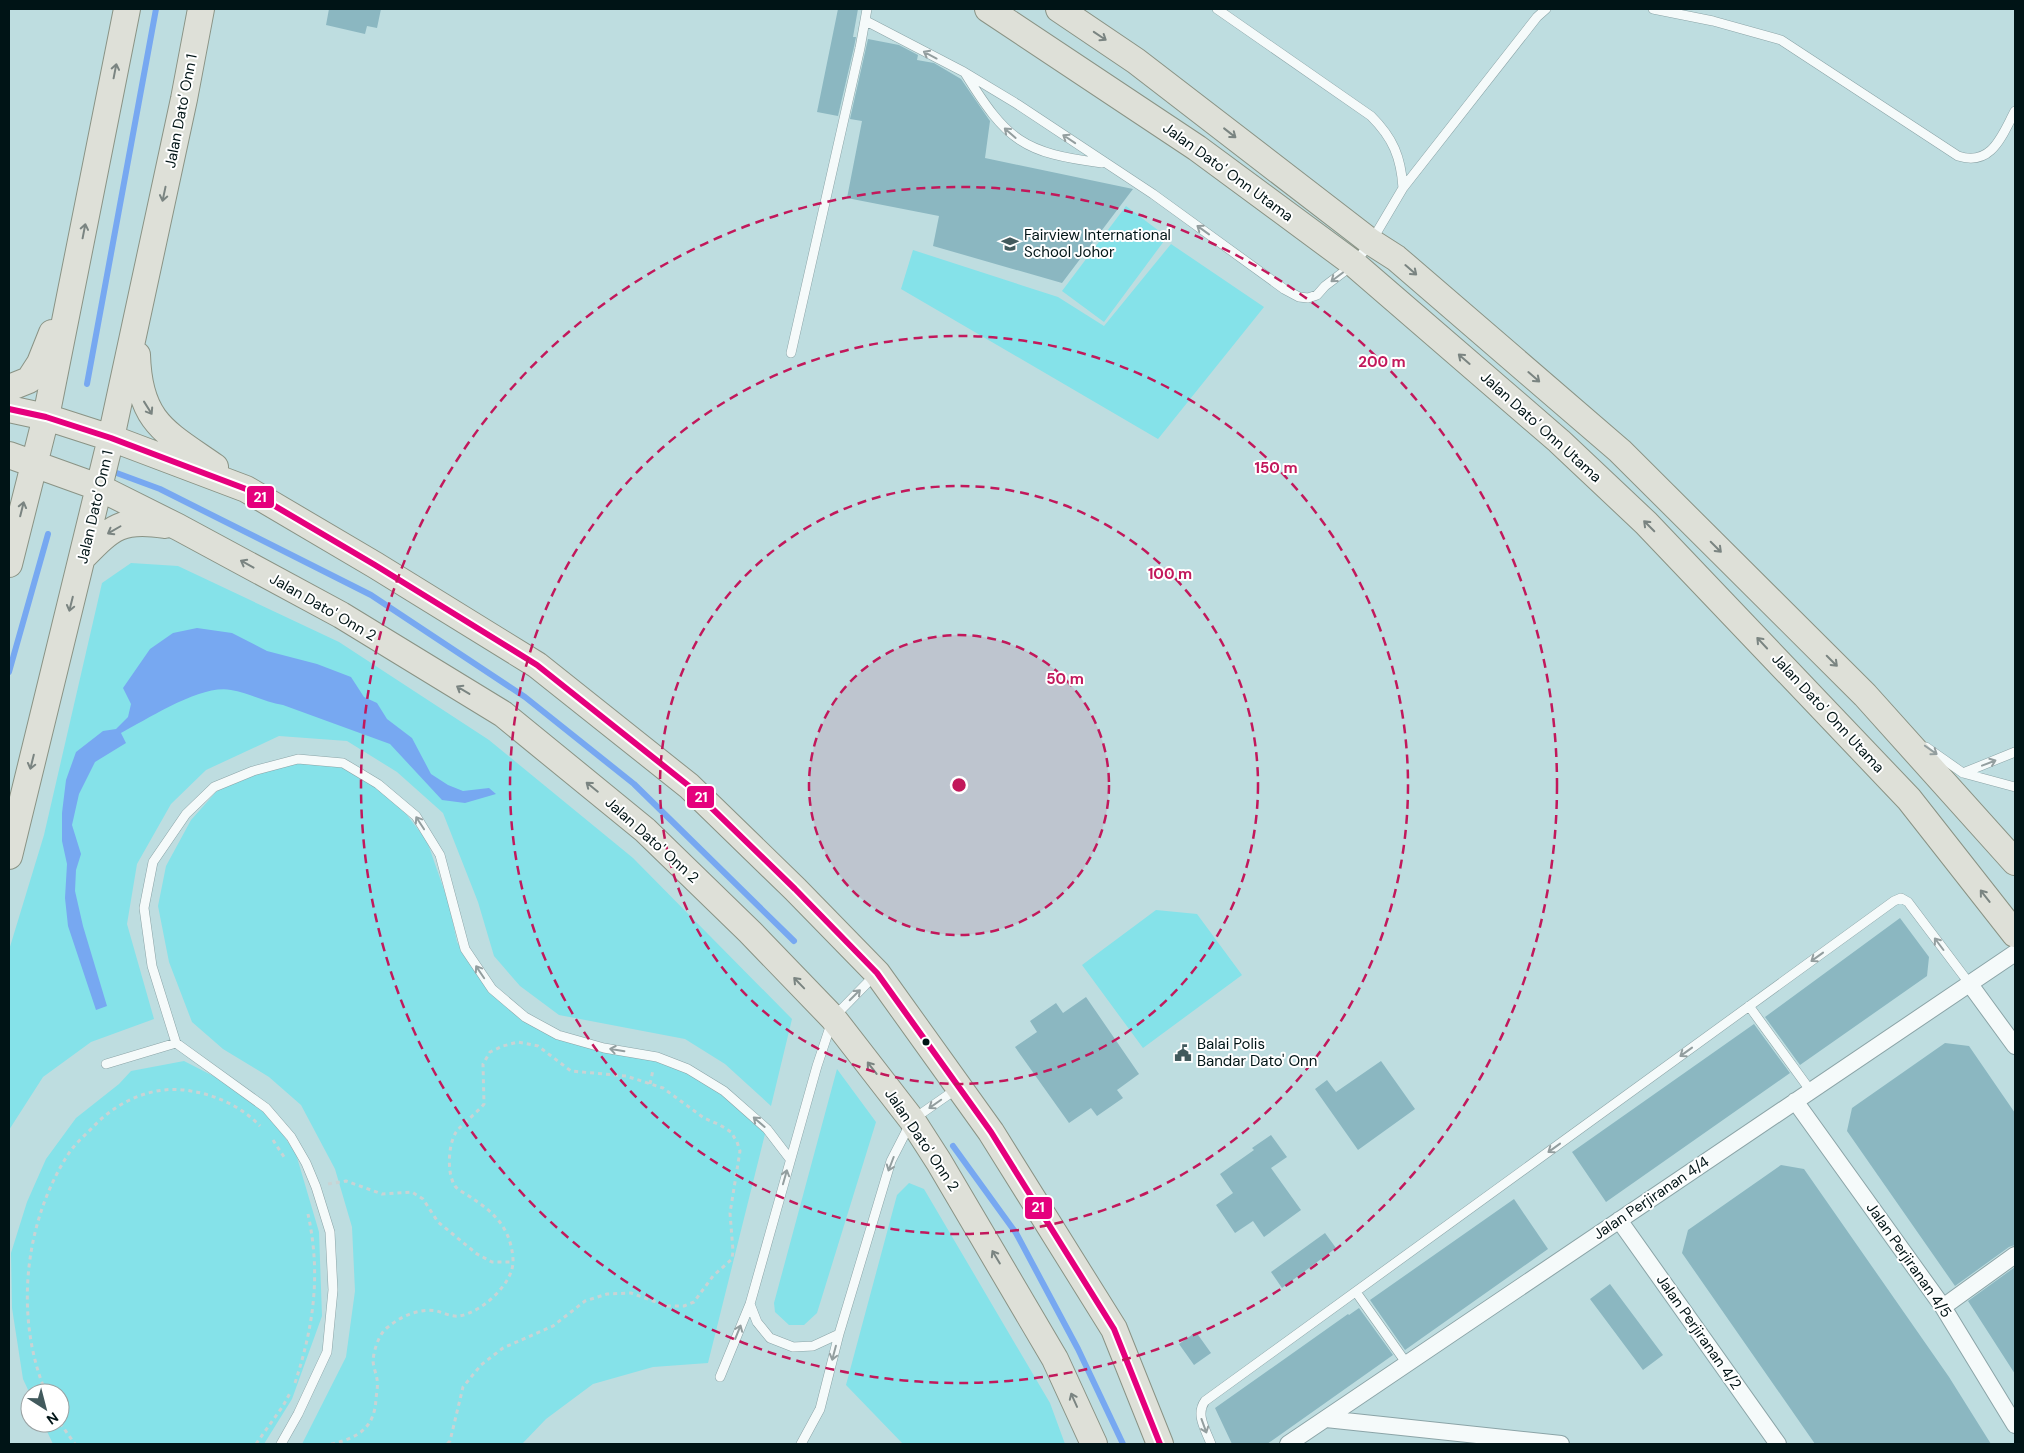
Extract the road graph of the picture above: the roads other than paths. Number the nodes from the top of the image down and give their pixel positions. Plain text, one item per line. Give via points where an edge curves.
1 (127, 9) edge
2 (201, 9) edge
3 (867, 9) edge
4 (988, 9) edge
5 (1059, 9) edge
6 (1217, 9) edge
7 (1546, 9) edge
8 (1653, 9) edge
9 (866, 21) junction
10 (964, 72) junction
11 (2015, 111) edge
12 (1105, 164) junction
13 (1403, 188) junction
14 (1371, 242) junction
15 (1354, 264) junction
16 (75, 279) junction
17 (136, 326) junction
18 (791, 353) dead end
19 (9, 388) edge
20 (9, 409) edge
21 (46, 417) junction
22 (111, 438) junction
23 (9, 455) edge
24 (33, 462) junction
25 (98, 487) junction
26 (246, 489) junction
27 (178, 526) junction
28 (10, 555) edge
29 (83, 557) junction
30 (1891, 722) junction
31 (2015, 752) edge
32 (1963, 773) junction
33 (2015, 787) edge
34 (9, 856) edge
35 (2015, 862) edge
36 (2015, 934) edge
37 (2015, 953) edge
38 (877, 973) junction
39 (1969, 983) junction
40 (1749, 1006) junction
41 (833, 1018) junction
42 (176, 1043) junction
43 (2015, 1046) edge
44 (106, 1064) dead end
45 (958, 1088) junction
46 (1810, 1090) junction
47 (1795, 1101) junction
48 (912, 1120) junction
49 (790, 1159) junction
50 (1619, 1220) junction
51 (2015, 1256) edge
52 (1356, 1292) junction
53 (750, 1304) junction
54 (1943, 1307) junction
55 (839, 1334) junction
56 (1407, 1364) junction
57 (720, 1378) dead end
58 (1326, 1419) junction
59 (2015, 1425) edge
60 (281, 1444) edge
61 (801, 1444) edge
62 (1094, 1444) edge
63 (1160, 1444) edge
64 (1211, 1444) edge
65 (1288, 1444) edge
66 (1560, 1444) edge
67 (1778, 1444) edge

16 -> 1 main road
2 -> 17 main road, Jalan Dato' Onn 1
3 - 9 lane
4 - 15 main road, Jalan Dato' Onn Utama via 1196,148
5 -> 14 main road, Jalan Dato' Onn Utama via 1136,61
6 - 13 lane via 1371,116 1382,127 1397,153 1402,167
7 - 13 lane
8 - 11 lane via 1782,40 1958,156 1969,160 1993,149
10 -> 9 lane
9 - 18 lane
12 -> 10 lane
12 -> 10 lane via 1041,152 1020,142 995,119
15 -> 12 lane via 1317,295 1299,297
13 - 14 lane
14 - 15 lane
14 -> 30 main road, Jalan Dato' Onn Utama via 1396,258 1620,451
36 -> 15 main road, Jalan Dato' Onn Utama via 1910,799 1646,523 1559,441
16 - 19 main road via 40,363 29,380
16 - 21 main road
17 - 22 main road, Jalan Dato' Onn 1
17 -> 26 main road via 138,380 144,404 164,431
20 - 21 main road
21 - 22 main road
21 - 24 main road
22 - 25 main road, Jalan Dato' Onn 1
22 - 26 main road
23 - 24 main road, Jalan Dato' Onn 2
24 - 25 main road, Jalan Dato' Onn 2
28 -> 24 main road
25 - 27 main road, Jalan Dato' Onn 2
25 - 29 main road, Jalan Dato' Onn 1
26 - 38 main road via 537,665 689,786
27 -> 29 main road via 144,521 123,524 104,535
41 -> 27 main road, Jalan Dato' Onn 2 via 645,830 503,714 342,616
29 -> 34 main road, Jalan Dato' Onn 1
30 -> 32 lane
30 - 35 main road, Jalan Dato' Onn Utama
32 -> 31 lane
32 - 33 lane
37 - 39 street, Jalan Perjiranan 4/4
41 -> 38 lane
38 - 45 main road
39 -> 40 lane via 1908,902 1901,898
39 - 43 street
39 - 46 street, Jalan Perjiranan 4/4
40 - 46 lane
40 -> 52 lane
48 -> 41 main road, Jalan Dato' Onn 2
41 - 49 lane
42 - 44 lane
49 -> 42 lane via 767,1129 731,1098 688,1069 657,1056 604,1048 558,1035 525,1017 492,989 465,949 440,855 416,816 378,784 343,763 298,759 253,771 214,787 186,814 154,862 144,908 152,966
42 - 60 lane via 266,1108 291,1137 316,1187 330,1232 333,1290 326,1352
45 -> 48 lane
45 - 63 main road via 991,1132 1114,1329
46 - 47 street, Jalan Perjiranan 4/4
47 - 50 street, Jalan Perjiranan 4/4
47 - 54 street, Jalan Perjiranan 4/5
48 -> 55 lane via 891,1161
62 -> 48 main road, Jalan Dato' Onn 2 via 1055,1359
53 -> 49 lane
50 - 56 street, Jalan Perjiranan 4/4
50 - 67 street, Jalan Perjiranan 4/2
51 - 54 street
52 - 56 lane
52 -> 64 lane via 1205,1401 1200,1414
53 - 55 lane via 757,1322 770,1338 793,1347 813,1346
57 -> 53 lane
54 - 59 street, Jalan Perjiranan 4/5
55 -> 61 lane via 820,1409
56 - 58 street, Jalan Perjiranan 4/4
58 - 65 street, Jalan Perjiranan 4/4
58 - 66 street

